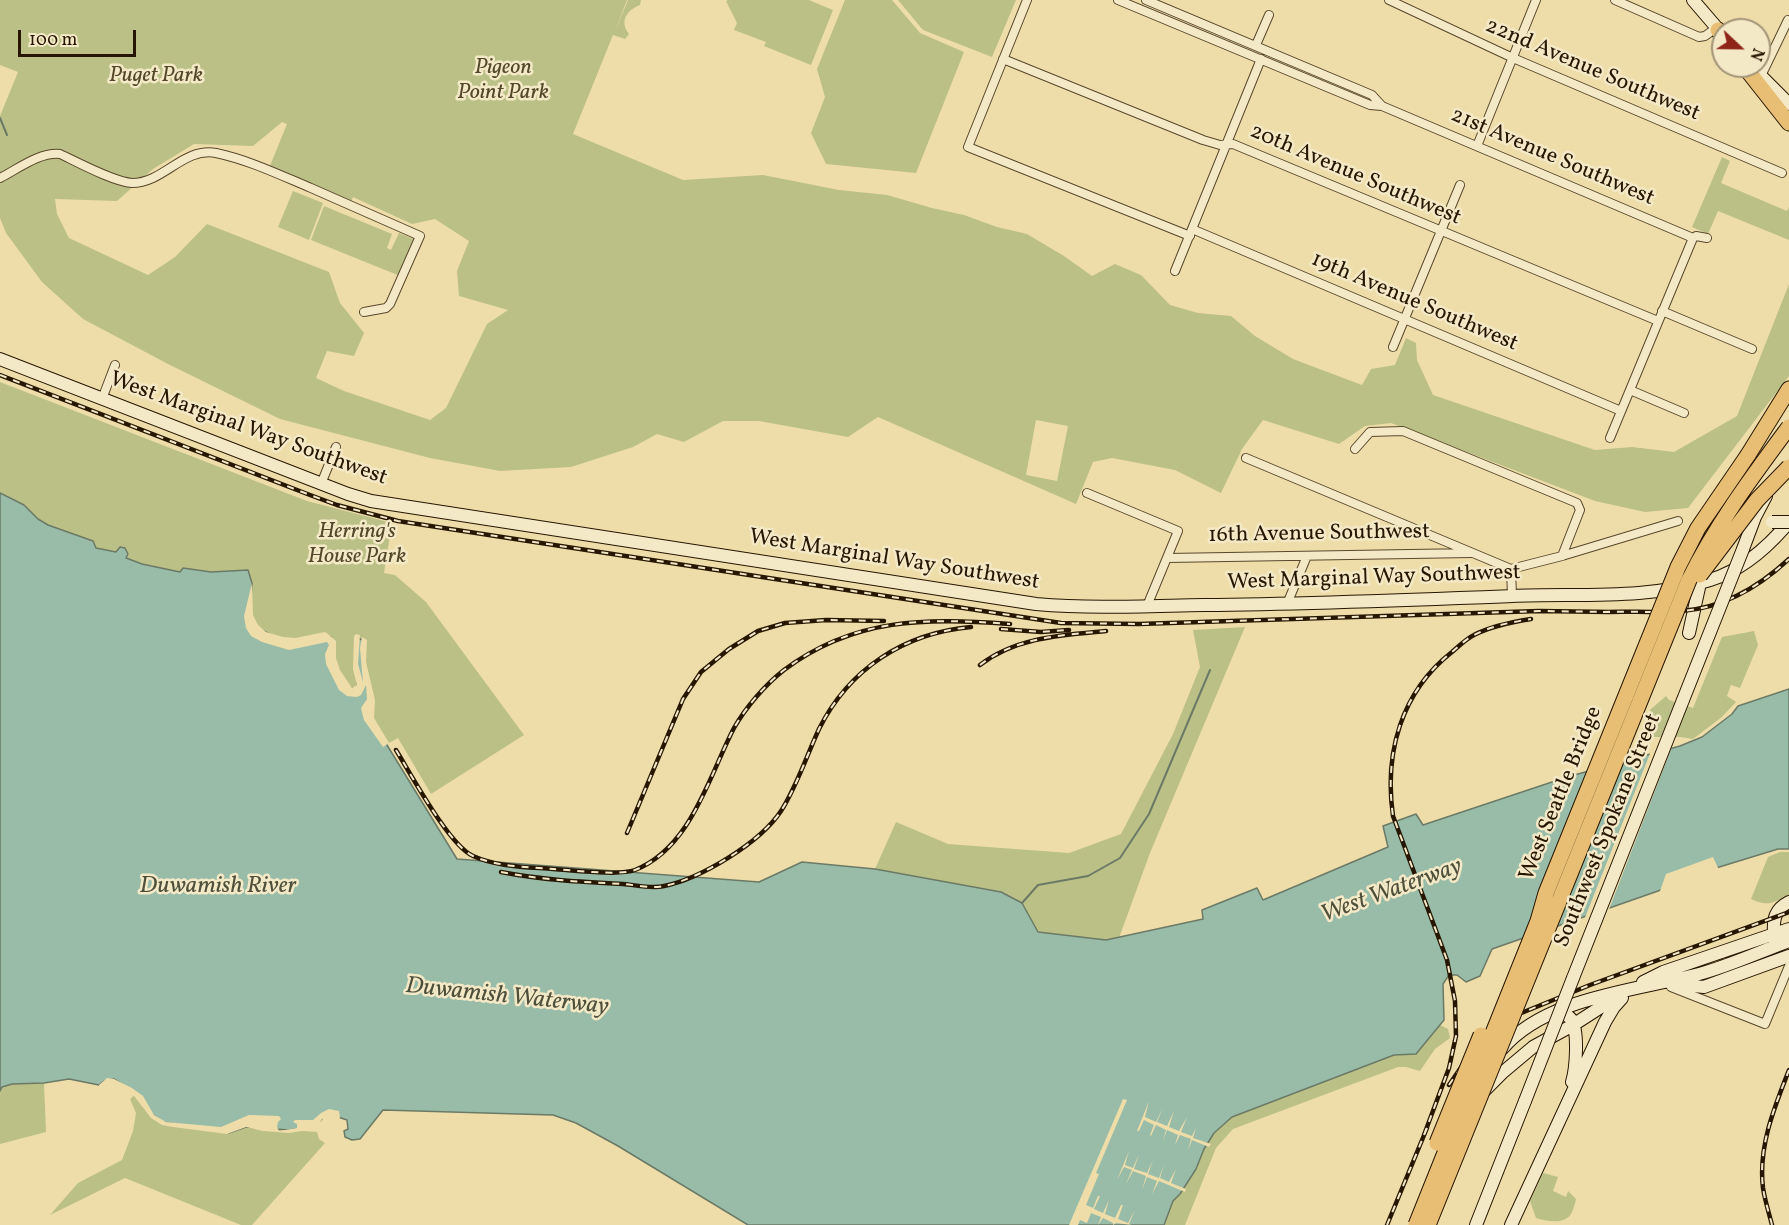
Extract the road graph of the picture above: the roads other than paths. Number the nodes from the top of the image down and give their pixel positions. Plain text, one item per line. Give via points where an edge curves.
1 (1028, 0) edge
2 (1119, 0) edge
3 (1146, 0) edge
4 (1389, 0) edge
5 (1536, 0) edge
6 (1615, 0) edge
7 (1693, 0) edge
8 (1269, 15) dead end
9 (1788, 20) edge
10 (1711, 21) edge
11 (1711, 35) edge
12 (1256, 45) junction
13 (1771, 55) edge
14 (1513, 58) junction
15 (1003, 59) junction
16 (1261, 59) junction
17 (1753, 78) edge
18 (1763, 78) edge
19 (1789, 104) edge
20 (1383, 106) junction
21 (1789, 123) edge
22 (1226, 145) junction
23 (1477, 146) junction
24 (1782, 173) dead end
25 (0, 178) edge
26 (1460, 185) dead end
27 (1191, 232) junction
28 (1441, 232) junction
29 (1693, 238) junction
30 (1707, 238) dead end
31 (1175, 271) dead end
32 (1662, 311) junction
33 (364, 312) dead end
34 (1405, 319) junction
35 (1658, 321) junction
36 (1393, 347) dead end
37 (1752, 349) dead end
38 (0, 359) edge
39 (115, 365) dead end
40 (1789, 389) edge
41 (1630, 390) junction
42 (102, 399) junction
43 (1789, 400) edge
44 (1621, 411) junction
45 (1684, 413) dead end
46 (1789, 427) edge
47 (1610, 438) dead end
48 (336, 447) dead end
49 (1355, 449) dead end
50 (1748, 455) junction
51 (1789, 456) edge
52 (1246, 458) dead end
53 (1789, 467) edge
54 (321, 484) junction
55 (1087, 493) dead end
56 (1755, 517) junction
57 (1678, 521) dead end
58 (1789, 522) edge
59 (1471, 553) junction
60 (1307, 556) junction
61 (1562, 556) junction
62 (1167, 558) junction
63 (1511, 569) junction
64 (1700, 583) junction
65 (1512, 596) junction
66 (1287, 604) junction
67 (1147, 606) junction
68 (1676, 610) junction
69 (1689, 633) dead end
70 (1546, 893) junction
71 (1789, 902) edge
72 (1789, 929) edge
73 (1774, 934) junction
74 (1789, 941) edge
75 (1789, 956) edge
76 (1789, 966) edge
77 (1662, 984) junction
78 (1631, 988) junction
79 (1559, 1010) junction
80 (1573, 1025) junction
81 (1503, 1047) junction
82 (1533, 1047) junction
83 (1502, 1073) junction
84 (1569, 1098) junction
85 (1425, 1209) junction
86 (1405, 1225) edge
87 (1417, 1225) edge
88 (1429, 1225) edge
89 (1476, 1225) edge
90 (1510, 1225) edge

1 - 15 street
2 - 16 street, 21st Avenue Southwest
3 - 12 street, 21st Avenue Southwest
4 - 14 street, 22nd Avenue Southwest
5 - 14 street
6 - 11 street via 1697,36
7 - 10 main road
8 - 12 street
9 - 13 street
12 - 20 street, 21st Avenue Southwest via 1372,95
14 - 23 street
14 - 24 street, 22nd Avenue Southwest
15 - 22 street, 20th Avenue Southwest via 1203,140
15 - 27 street, 19th Avenue Southwest via 968,147
16 - 20 street, 21st Avenue Southwest via 1370,105
16 - 22 street
17 - 21 highway
18 - 19 main road
20 - 23 street, 21st Avenue Southwest
22 - 27 street
22 - 28 street, 20th Avenue Southwest via 1233,144
23 - 29 street, 21st Avenue Southwest
25 - 33 street via 54,153 130,183 156,177 197,153 215,153 273,171 420,236 386,308
26 - 28 street
27 - 31 street
27 - 34 street, 19th Avenue Southwest
28 - 34 street
28 - 35 street, 20th Avenue Southwest
29 - 30 street, 21st Avenue Southwest
29 - 32 street
32 - 35 street
32 - 37 street
34 - 36 street
34 - 44 street, 19th Avenue Southwest
35 - 41 street
38 - 42 main road, West Marginal Way Southwest
39 - 42 street
40 - 50 highway
41 - 44 street
41 - 45 street
42 - 54 main road, West Marginal Way Southwest
43 - 50 highway, West Seattle Bridge
44 - 47 street
46 - 68 highway, West Seattle Bridge, bridge via 1718,525
48 - 54 street
49 - 61 street via 1370,432 1403,431 1577,503 1580,510
50 - 70 highway, West Seattle Bridge, bridge via 1698,528 1678,567
51 - 56 main road, Southwest Spokane Street
52 - 59 street
53 - 68 highway, bridge via 1719,548
54 - 67 main road, West Marginal Way Southwest via 400,506 1028,603
55 - 62 street, 16th Avenue Southwest via 1178,531
56 - 58 main road, bridge
56 - 89 main road, Southwest Spokane Street, bridge
57 - 61 street
58 - 64 main road, West Marginal Way Southwest via 1761,552 1740,567
59 - 60 street, 16th Avenue Southwest
59 - 63 street
60 - 62 street, 16th Avenue Southwest
60 - 66 street
61 - 63 street
62 - 67 street
63 - 65 street
64 - 65 main road, West Marginal Way Southwest via 1650,591
64 - 69 main road
65 - 66 main road, West Marginal Way Southwest
66 - 67 main road, West Marginal Way Southwest
68 - 88 highway, West Seattle Bridge, bridge
70 - 86 highway, bridge via 1524,931
70 - 87 highway, West Seattle Bridge, bridge
71 - 73 main road via 1777,910
72 - 73 main road
73 - 78 main road via 1663,972
74 - 77 main road
75 - 77 main road via 1704,987
76 - 77 street via 1766,1024
77 - 78 main road
78 - 79 main road
78 - 80 main road
78 - 84 main road via 1605,1022
79 - 80 main road
79 - 81 main road via 1522,1029
80 - 82 main road
80 - 84 main road via 1574,1074
81 - 82 main road
81 - 83 main road
81 - 85 main road via 1476,1083
82 - 83 main road
83 - 85 main road via 1469,1113
84 - 90 main road
85 - 87 main road
85 - 88 main road

